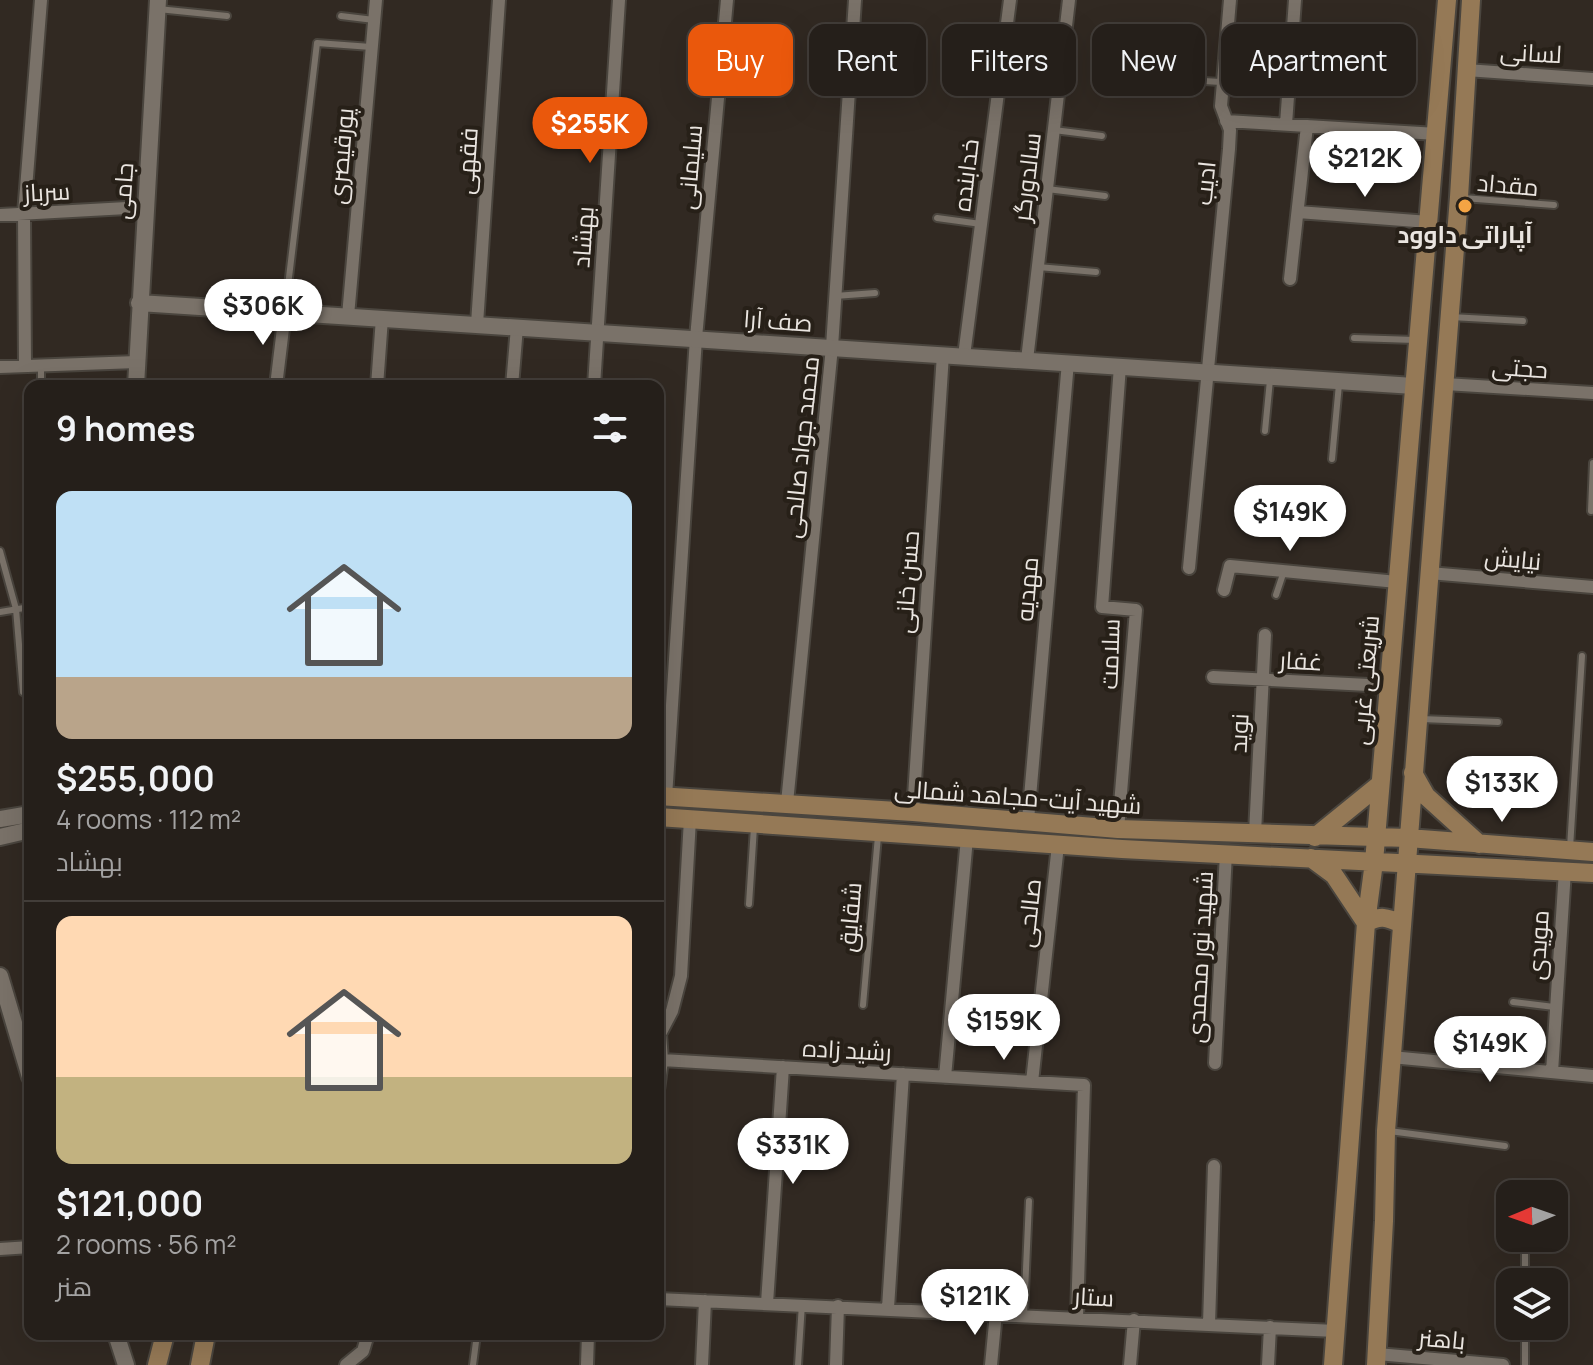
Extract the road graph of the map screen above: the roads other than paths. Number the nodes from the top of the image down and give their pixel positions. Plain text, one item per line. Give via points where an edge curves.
1 (41, 0) edge
2 (376, 0) edge
3 (499, 0) edge
4 (619, 0) edge
5 (727, 0) edge
6 (855, 0) edge
7 (1010, 0) edge
8 (1069, 0) edge
9 (1230, 0) edge
10 (1295, 0) edge
11 (1447, 0) edge
12 (1471, 0) edge
13 (158, 5) edge
14 (227, 16) dead end
15 (341, 16) dead end
16 (374, 20) junction
17 (1228, 24) edge
18 (371, 47) junction
19 (1466, 70) junction
20 (1593, 79) edge
21 (1222, 96) edge
22 (1226, 121) junction
23 (1286, 124) junction
24 (1307, 126) junction
25 (1054, 130) junction
26 (1437, 134) junction
27 (1102, 136) dead end
28 (1047, 189) junction
29 (1105, 196) dead end
30 (1459, 197) junction
31 (1554, 205) dead end
32 (145, 207) junction
33 (1298, 212) junction
34 (24, 214) junction
35 (0, 215) edge
36 (937, 218) dead end
37 (1429, 222) junction
38 (981, 224) junction
39 (1038, 267) junction
40 (1096, 272) dead end
41 (1290, 279) dead end
42 (875, 293) dead end
43 (835, 296) junction
44 (139, 303) junction
45 (285, 312) junction
46 (348, 316) junction
47 (1450, 317) junction
48 (382, 318) junction
49 (1523, 321) dead end
50 (477, 324) junction
51 (517, 327) junction
52 (598, 332) junction
53 (696, 338) junction
54 (1354, 338) dead end
55 (1419, 340) junction
56 (832, 347) junction
57 (943, 354) junction
58 (964, 356) junction
59 (1027, 360) junction
60 (137, 362) junction
61 (1068, 362) junction
62 (25, 366) junction
63 (41, 366) junction
64 (1120, 366) junction
65 (0, 367) edge
66 (1208, 371) junction
67 (1270, 376) junction
68 (41, 380) edge
69 (136, 380) edge
70 (277, 380) edge
71 (377, 380) edge
72 (513, 380) edge
73 (594, 380) edge
74 (1339, 380) junction
75 (1445, 384) junction
76 (1414, 386) junction
77 (1593, 393) edge
78 (1265, 431) dead end
79 (1332, 459) dead end
80 (1593, 463) edge
81 (1591, 511) dead end
82 (0, 551) edge
83 (1189, 568) dead end
84 (1284, 571) junction
85 (1429, 573) junction
86 (1397, 582) junction
87 (1593, 587) edge
88 (1224, 590) dead end
89 (1276, 595) dead end
90 (24, 608) edge
91 (16, 609) junction
92 (0, 612) edge
93 (1265, 635) dead end
94 (1582, 656) dead end
95 (1213, 677) dead end
96 (1263, 680) junction
97 (1388, 686) junction
98 (23, 692) dead end
99 (1418, 719) junction
100 (1498, 722) dead end
101 (664, 769) edge
102 (1413, 773) junction
103 (1379, 785) junction
104 (664, 796) edge
105 (787, 803) junction
106 (913, 812) junction
107 (24, 815) edge
108 (664, 817) edge
109 (0, 819) edge
110 (690, 819) junction
111 (1028, 820) junction
112 (754, 823) junction
113 (1118, 829) junction
114 (24, 831) edge
115 (879, 833) junction
116 (1255, 833) junction
117 (1285, 835) junction
118 (0, 837) edge
119 (1315, 837) junction
120 (967, 838) junction
121 (1375, 838) junction
122 (1408, 838) junction
123 (1479, 844) junction
124 (1058, 845) junction
125 (1570, 850) junction
126 (1593, 852) edge
127 (1226, 853) junction
128 (1286, 856) junction
129 (1311, 858) junction
130 (1374, 862) junction
131 (1406, 863) junction
132 (1565, 870) junction
133 (1593, 873) edge
134 (749, 904) dead end
135 (1366, 923) junction
136 (1401, 924) junction
137 (0, 976) edge
138 (1513, 1002) dead end
139 (863, 1005) dead end
140 (1554, 1007) junction
141 (664, 1026) edge
142 (24, 1057) edge
143 (1391, 1057) junction
144 (664, 1060) edge
145 (1215, 1063) dead end
146 (783, 1067) junction
147 (1552, 1072) junction
148 (903, 1074) junction
149 (1593, 1076) edge
150 (945, 1077) junction
151 (1032, 1082) junction
152 (1386, 1131) junction
153 (1505, 1146) dead end
154 (1214, 1166) dead end
155 (1029, 1201) dead end
156 (24, 1247) edge
157 (0, 1249) edge
158 (664, 1299) edge
159 (705, 1301) junction
160 (767, 1303) junction
161 (802, 1304) junction
162 (838, 1306) junction
163 (888, 1308) junction
164 (996, 1313) junction
165 (1024, 1315) junction
166 (1077, 1318) junction
167 (1134, 1320) junction
168 (1209, 1324) junction
169 (1270, 1327) junction
170 (1336, 1331) junction
171 (118, 1340) edge
172 (163, 1340) edge
173 (205, 1340) edge
174 (366, 1340) edge
175 (476, 1340) edge
176 (588, 1340) edge
177 (1525, 1340) edge
178 (1377, 1359) edge
179 (1475, 1364) edge
180 (126, 1365) edge
181 (157, 1365) edge
182 (200, 1365) edge
183 (346, 1365) edge
184 (473, 1365) edge
185 (587, 1365) edge
186 (702, 1365) edge
187 (798, 1365) edge
188 (836, 1365) edge
189 (991, 1365) edge
190 (1130, 1365) edge
191 (1268, 1365) edge
192 (1333, 1365) edge
193 (1503, 1365) edge
194 (1525, 1365) edge

1 - 34 street
2 - 16 street, پورقیصری
3 - 50 street, فقهی
4 - 52 street, بهشاد
5 - 53 street, سلیمانی
6 - 43 street, محمد جواد صالحی
7 - 38 street, خدابنده
8 - 25 street, سالدورگر
9 - 17 street, ادیب
10 - 23 street
11 - 26 main road, شریعتی غربی
12 - 19 main road
13 - 14 lane
13 - 32 street, جامی
15 - 16 lane
16 - 18 street, پورقیصری
18 - 45 lane via 317,43
18 - 46 street, پورقیصری
19 - 20 street, لسانی
19 - 30 main road
21 - 22 street, ادیب
22 - 23 street
22 - 66 street, ادیب via 1229,149
23 - 24 street
24 - 26 street
24 - 33 street
25 - 27 lane
25 - 28 street, سالدورگر
26 - 37 main road, شریعتی غربی
28 - 29 lane
28 - 39 street, سالدورگر
30 - 31 lane, مقداد
30 - 47 main road
32 - 34 street, سرباز
32 - 44 street, جامی
33 - 37 street
33 - 41 street
34 - 35 street, سرباز
34 - 62 street
36 - 38 lane
37 - 55 main road, شریعتی غربی
38 - 58 street, خدابنده
39 - 40 lane
39 - 59 street, سالدورگر
42 - 43 lane
43 - 56 street, محمد جواد صالحی
44 - 45 street, صف آرا
44 - 60 street, جامی
45 - 46 street, صف آرا
45 - 70 street
46 - 48 street, صف آرا
47 - 49 lane
47 - 75 main road
48 - 50 street, صف آرا
48 - 71 street
50 - 51 street, صف آرا
51 - 52 street, صف آرا
51 - 72 street
52 - 53 street, صف آرا
52 - 73 street, بهشاد
53 - 56 street, صف آرا
53 - 101 street, سلیمانی
54 - 55 lane
55 - 76 main road, شریعتی غربی
56 - 57 street, صف آرا
56 - 105 street, محمد جواد صالحی
57 - 58 street, صف آرا
57 - 106 street, حسن خانی
58 - 59 street, صف آرا
59 - 61 street, صف آرا
60 - 63 street
60 - 69 street, جامی
61 - 64 street, صف آرا
61 - 111 street, مهدیه
62 - 63 street
62 - 65 street
63 - 68 lane
64 - 66 street, صف آرا
64 - 113 street, سلامت via 1102,607 1136,610
66 - 67 street, صف آرا
66 - 83 street, ادیب
67 - 74 street, صف آرا
67 - 78 lane
74 - 76 street, صف آرا
74 - 79 lane
75 - 77 street, حجتی
75 - 85 main road
76 - 86 main road, شریعتی غربی
80 - 81 lane
82 - 91 lane
84 - 86 street
84 - 88 street via 1230,566
84 - 89 lane
85 - 87 street, نیایش
85 - 99 main road
86 - 97 main road, شریعتی غربی
90 - 91 lane
91 - 92 lane
91 - 98 lane
93 - 96 street, نوید
94 - 125 lane
95 - 96 street, غفار
96 - 97 street, غفار
96 - 116 street, نوید
97 - 103 main road, شریعتی غربی
99 - 100 lane
99 - 102 main road
102 - 122 main road
102 - 123 main road via 1426,796
103 - 119 main road
103 - 121 main road, شریعتی غربی
104 - 105 main road, شهید آیت-مجاهد شمالی
105 - 106 main road, شهید آیت-مجاهد شمالی
106 - 111 main road, شهید آیت-مجاهد شمالی
107 - 109 street
108 - 110 main road, شهید آیت-مجاهد شمالی
110 - 112 main road, شهید آیت-مجاهد شمالی
110 - 141 street via 681,976
111 - 113 main road, شهید آیت-مجاهد شمالی
112 - 115 main road, شهید آیت-مجاهد شمالی
112 - 134 lane
113 - 116 main road, شهید آیت-مجاهد شمالی
114 - 118 street
115 - 120 main road, شهید آیت-مجاهد شمالی
115 - 139 lane, شقایق
116 - 117 main road, شهید آیت-مجاهد شمالی
117 - 119 main road, شهید آیت-مجاهد شمالی
117 - 128 main road
119 - 121 main road, شهید آیت-مجاهد شمالی
120 - 124 main road, شهید آیت-مجاهد شمالی
120 - 150 street
121 - 122 main road, شهید آیت-مجاهد شمالی
121 - 130 main road, شریعتی غربی
122 - 123 main road, شهید آیت-مجاهد شمالی
122 - 131 main road
123 - 125 main road, شهید آیت-مجاهد شمالی
124 - 127 main road, شهید آیت-مجاهد شمالی
124 - 151 street, صالحی
125 - 126 main road, شهید آیت-مجاهد شمالی
127 - 128 main road, شهید آیت-مجاهد شمالی
127 - 145 street, شهید نور محمدی
128 - 129 main road, شهید آیت-مجاهد شمالی
129 - 130 main road, شهید آیت-مجاهد شمالی
129 - 135 main road via 1334,875
130 - 131 main road, شهید آیت-مجاهد شمالی
130 - 135 main road, شریعتی غربی
131 - 132 main road, شهید آیت-مجاهد شمالی
131 - 136 main road
132 - 133 main road, شهید آیت-مجاهد شمالی
132 - 140 street, مویدی
135 - 136 main road via 1378,916
135 - 170 main road, شریعتی غربی
136 - 143 main road
137 - 142 street
138 - 140 lane
140 - 147 street, مویدی
143 - 147 street
143 - 152 main road
144 - 146 street, رشید زاده
146 - 148 street, رشید زاده
146 - 160 street
147 - 149 street
148 - 150 street, رشید زاده
148 - 163 street
150 - 151 street, رشید زاده
151 - 166 street, رشید زاده via 1084,1085
152 - 153 lane
152 - 178 main road
154 - 168 street
155 - 165 lane
156 - 157 street
158 - 159 street, ستار
159 - 160 street, ستار
159 - 186 street
160 - 161 street, ستار
161 - 162 street, ستار
161 - 187 lane
162 - 163 street, ستار
162 - 188 street
163 - 164 street, ستار
164 - 165 street, ستار
164 - 189 street
165 - 166 street, ستار
166 - 167 street, ستار
167 - 168 street, ستار
167 - 190 street
168 - 169 street, ستار
169 - 170 street, ستار
169 - 191 street
170 - 192 main road, شریعتی غربی
171 - 180 street
172 - 181 main road
173 - 182 main road
174 - 183 street via 363,1351
175 - 184 lane
176 - 185 street
177 - 194 lane
178 - 179 street, باهنر
179 - 193 street, باهنر

